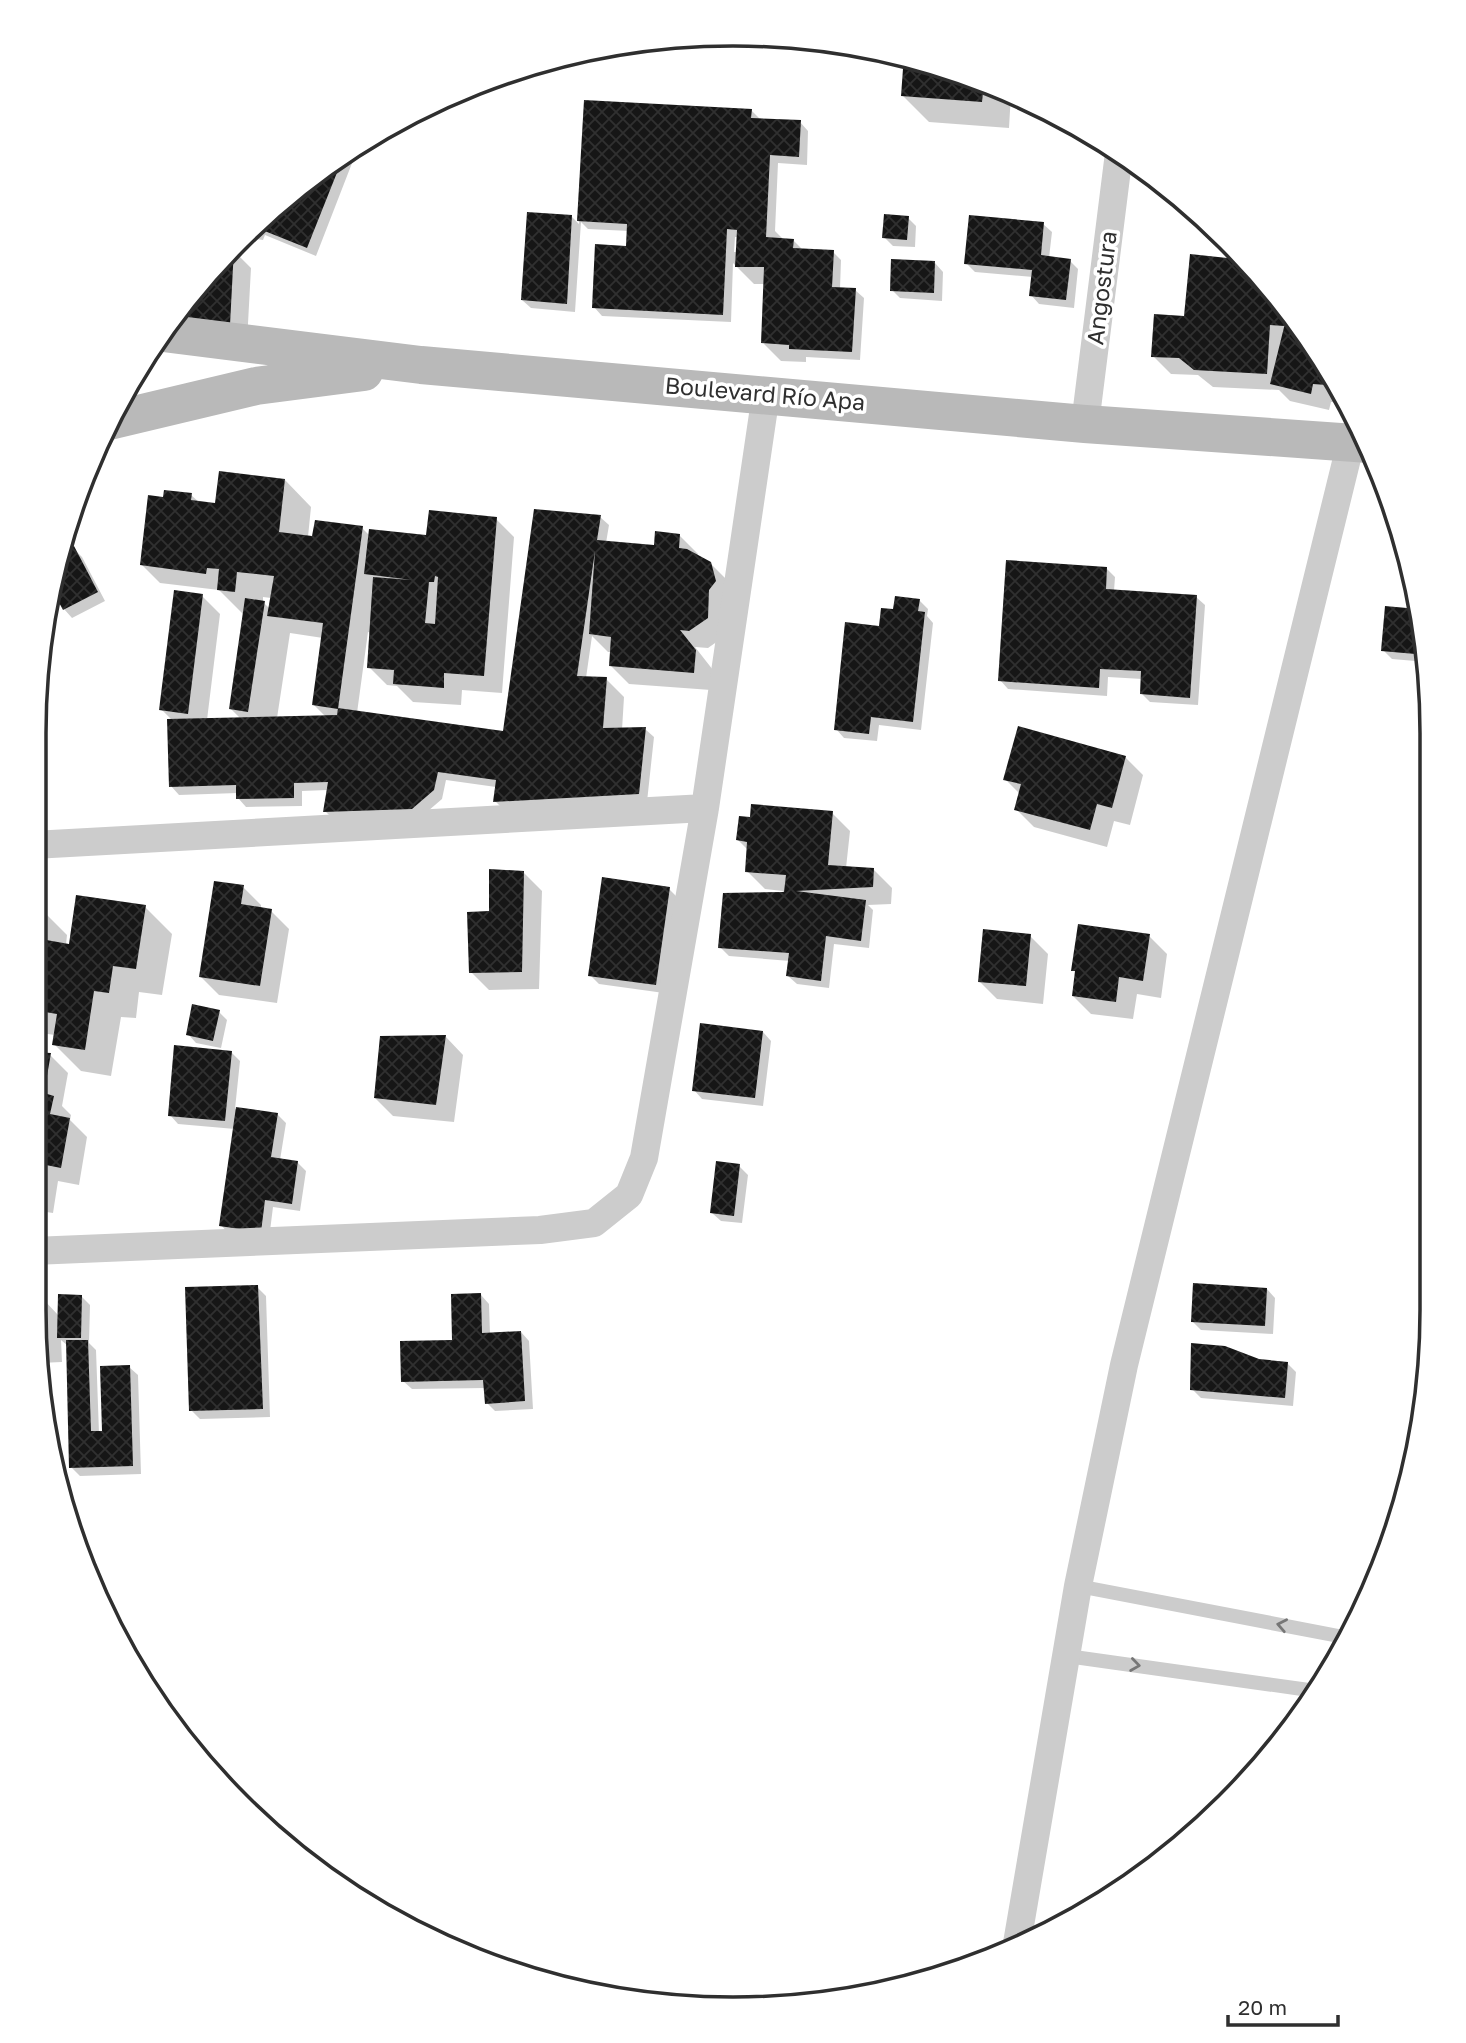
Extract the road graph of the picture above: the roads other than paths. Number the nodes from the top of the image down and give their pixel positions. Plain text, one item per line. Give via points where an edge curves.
1 (1118, 163) edge
2 (173, 334) edge
3 (421, 365) junction
4 (766, 394) junction
5 (125, 412) edge
6 (1085, 424) junction
7 (1356, 443) edge
8 (1359, 449) edge
9 (705, 808) junction
10 (46, 844) edge
11 (46, 1250) edge
12 (1078, 1586) junction
13 (1338, 1636) edge
14 (1067, 1656) junction
15 (1306, 1690) edge
16 (1018, 1935) edge

1 - 6 street, Angostura
2 - 3 main road, Boulevard Río Apa
3 - 4 main road, Boulevard Río Apa
3 - 5 main road via 256,386
4 - 6 main road, Boulevard Río Apa
4 - 9 street
6 - 7 main road, Boulevard Río Apa
8 - 12 street via 1124,1365
9 - 10 street
9 - 11 street via 644,1158 629,1195 594,1223 527,1231
13 -> 12 lane
12 - 14 street
14 -> 15 lane
14 - 16 street

